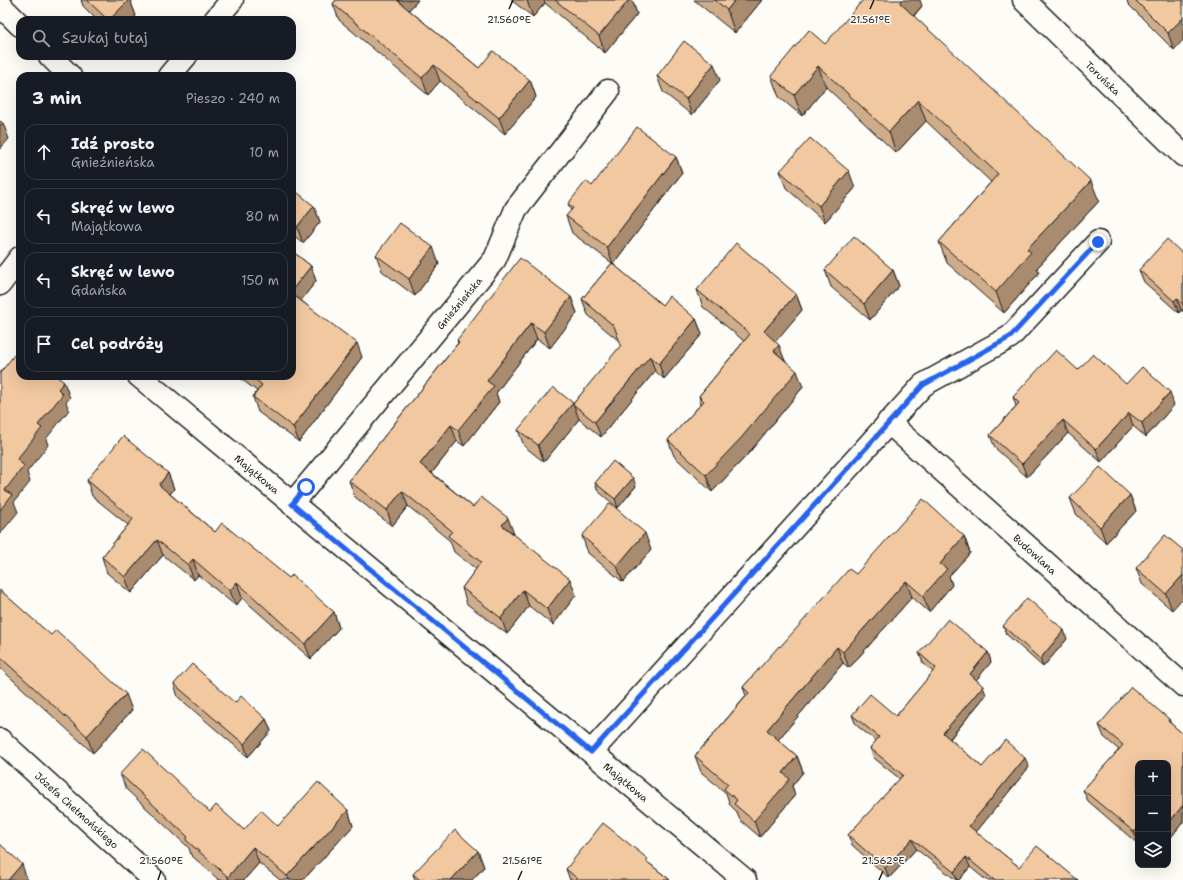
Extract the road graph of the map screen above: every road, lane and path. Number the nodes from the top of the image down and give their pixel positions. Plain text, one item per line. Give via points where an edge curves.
1 (232, 0) edge
2 (1024, 0) edge
3 (0, 5) edge
4 (219, 16) edge
5 (16, 21) edge
6 (54, 60) edge
7 (183, 60) edge
8 (66, 72) edge
9 (172, 72) edge
10 (608, 92) dead end
11 (1183, 154) edge
12 (1098, 242) dead end
13 (144, 380) edge
14 (888, 422) junction
15 (292, 504) junction
16 (1183, 685) edge
17 (0, 740) edge
18 (591, 752) junction
19 (154, 880) edge
20 (745, 880) edge

1 - 4 street
2 - 11 street, Toruńska
3 - 5 street
6 - 8 street
7 - 9 street
10 - 15 street, Gnieźnieńska via 516,209 495,259
12 - 14 street via 1010,337 923,385
13 - 15 street, Majątkowa
14 - 16 street, Budowlana
14 - 18 street
15 - 18 street, Majątkowa
17 - 19 street, Józefa Chełmońskiego
18 - 20 street, Majątkowa

